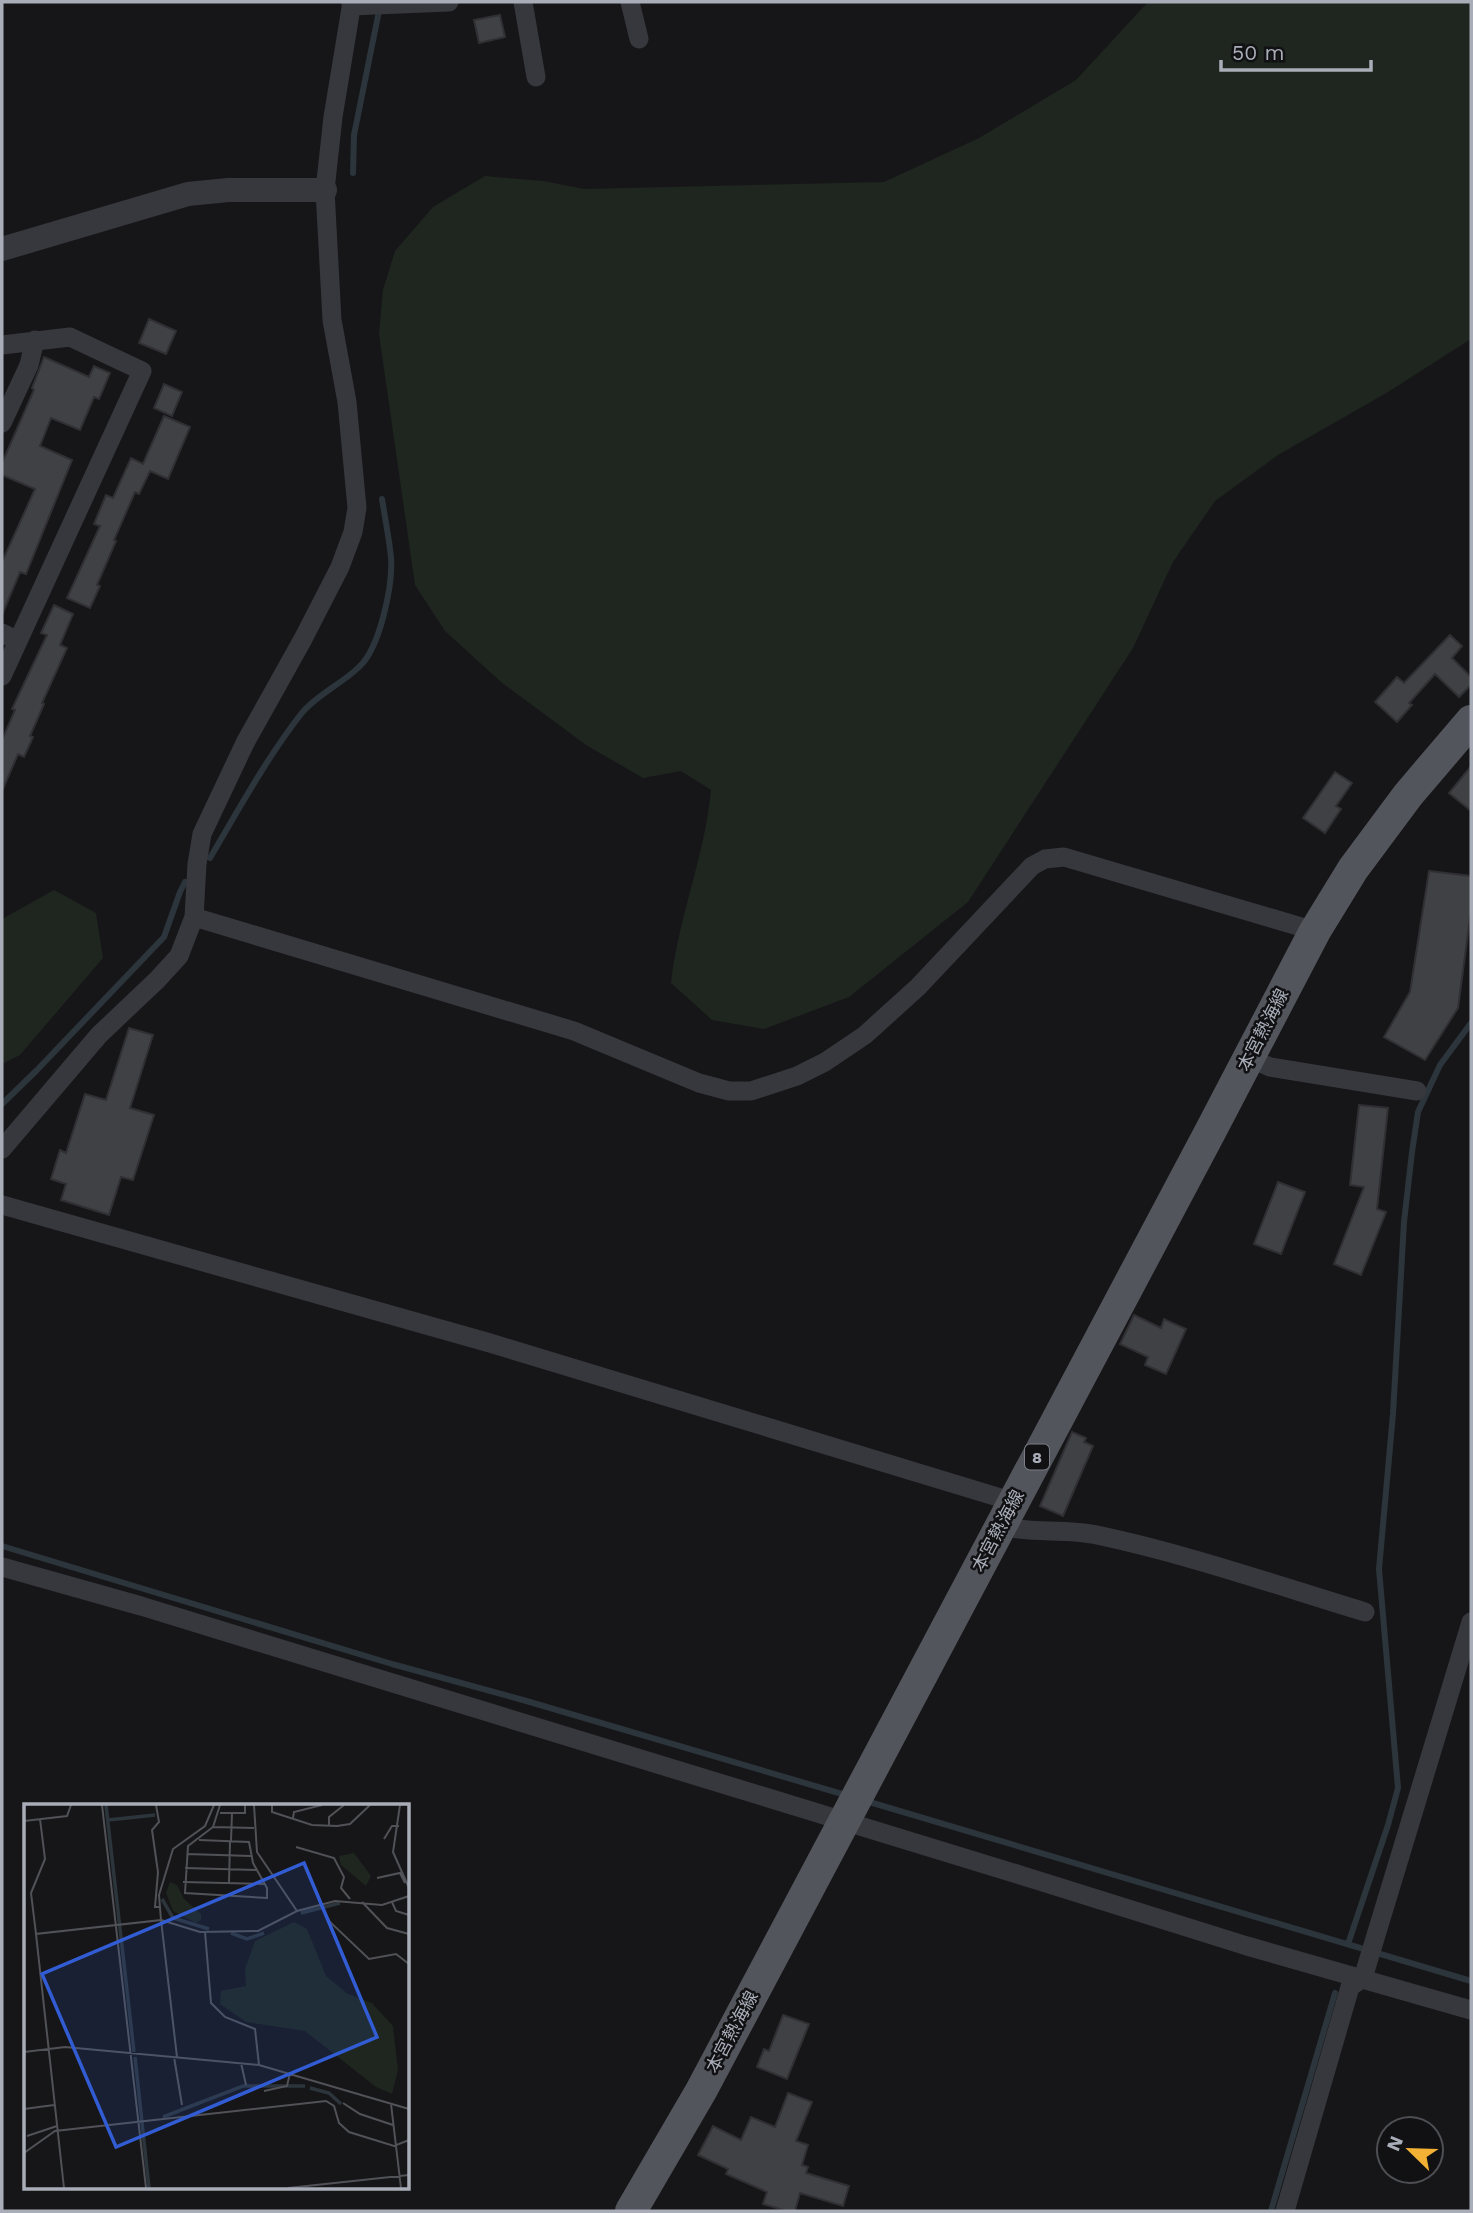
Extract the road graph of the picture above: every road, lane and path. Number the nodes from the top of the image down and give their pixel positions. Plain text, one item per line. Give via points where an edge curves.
1 (449, 2) edge
2 (523, 2) edge
3 (630, 2) edge
4 (352, 4) edge
5 (639, 39) dead end
6 (536, 77) dead end
7 (325, 190) junction
8 (2, 249) edge
9 (36, 340) junction
10 (2, 345) edge
11 (2, 423) edge
12 (10, 637) edge
13 (2, 676) edge
14 (1468, 732) edge
15 (194, 917) junction
16 (1315, 931) junction
17 (1249, 1058) junction
18 (1417, 1091) dead end
19 (2, 1149) edge
20 (2, 1205) edge
21 (1007, 1514) junction
22 (2, 1567) edge
23 (1365, 1612) dead end
24 (1471, 1622) edge
25 (844, 1821) junction
26 (1363, 1978) junction
27 (1471, 2010) edge
28 (631, 2211) edge
29 (1285, 2211) edge

1 - 4 street
2 - 6 street
3 - 5 street
4 - 7 street
7 - 8 street via 188,194
7 - 15 street via 332,320 347,402 357,508 353,532 340,567 245,743 202,834
9 - 10 street
9 - 11 street
9 - 12 street via 70,337 142,372
12 - 13 street
14 - 16 main road, 本宮熱海線 / 8 via 1408,795 1353,869
15 - 16 street via 574,1031 729,1091 751,1091 797,1076 865,1035 1032,866 1045,859 1064,858
15 - 19 street via 179,956 99,1035
16 - 17 main road, 本宮熱海線 / 8
17 - 18 street via 1270,1067
17 - 21 main road, 本宮熱海線 / 8
20 - 21 street via 490,1343
21 - 23 street via 1018,1531 1092,1534 1139,1544
21 - 25 main road, 本宮熱海線 / 8
22 - 25 street
24 - 26 street
25 - 26 street
25 - 28 main road, 本宮熱海線 / 8 via 701,2091
26 - 27 street
26 - 29 street via 1350,1987

